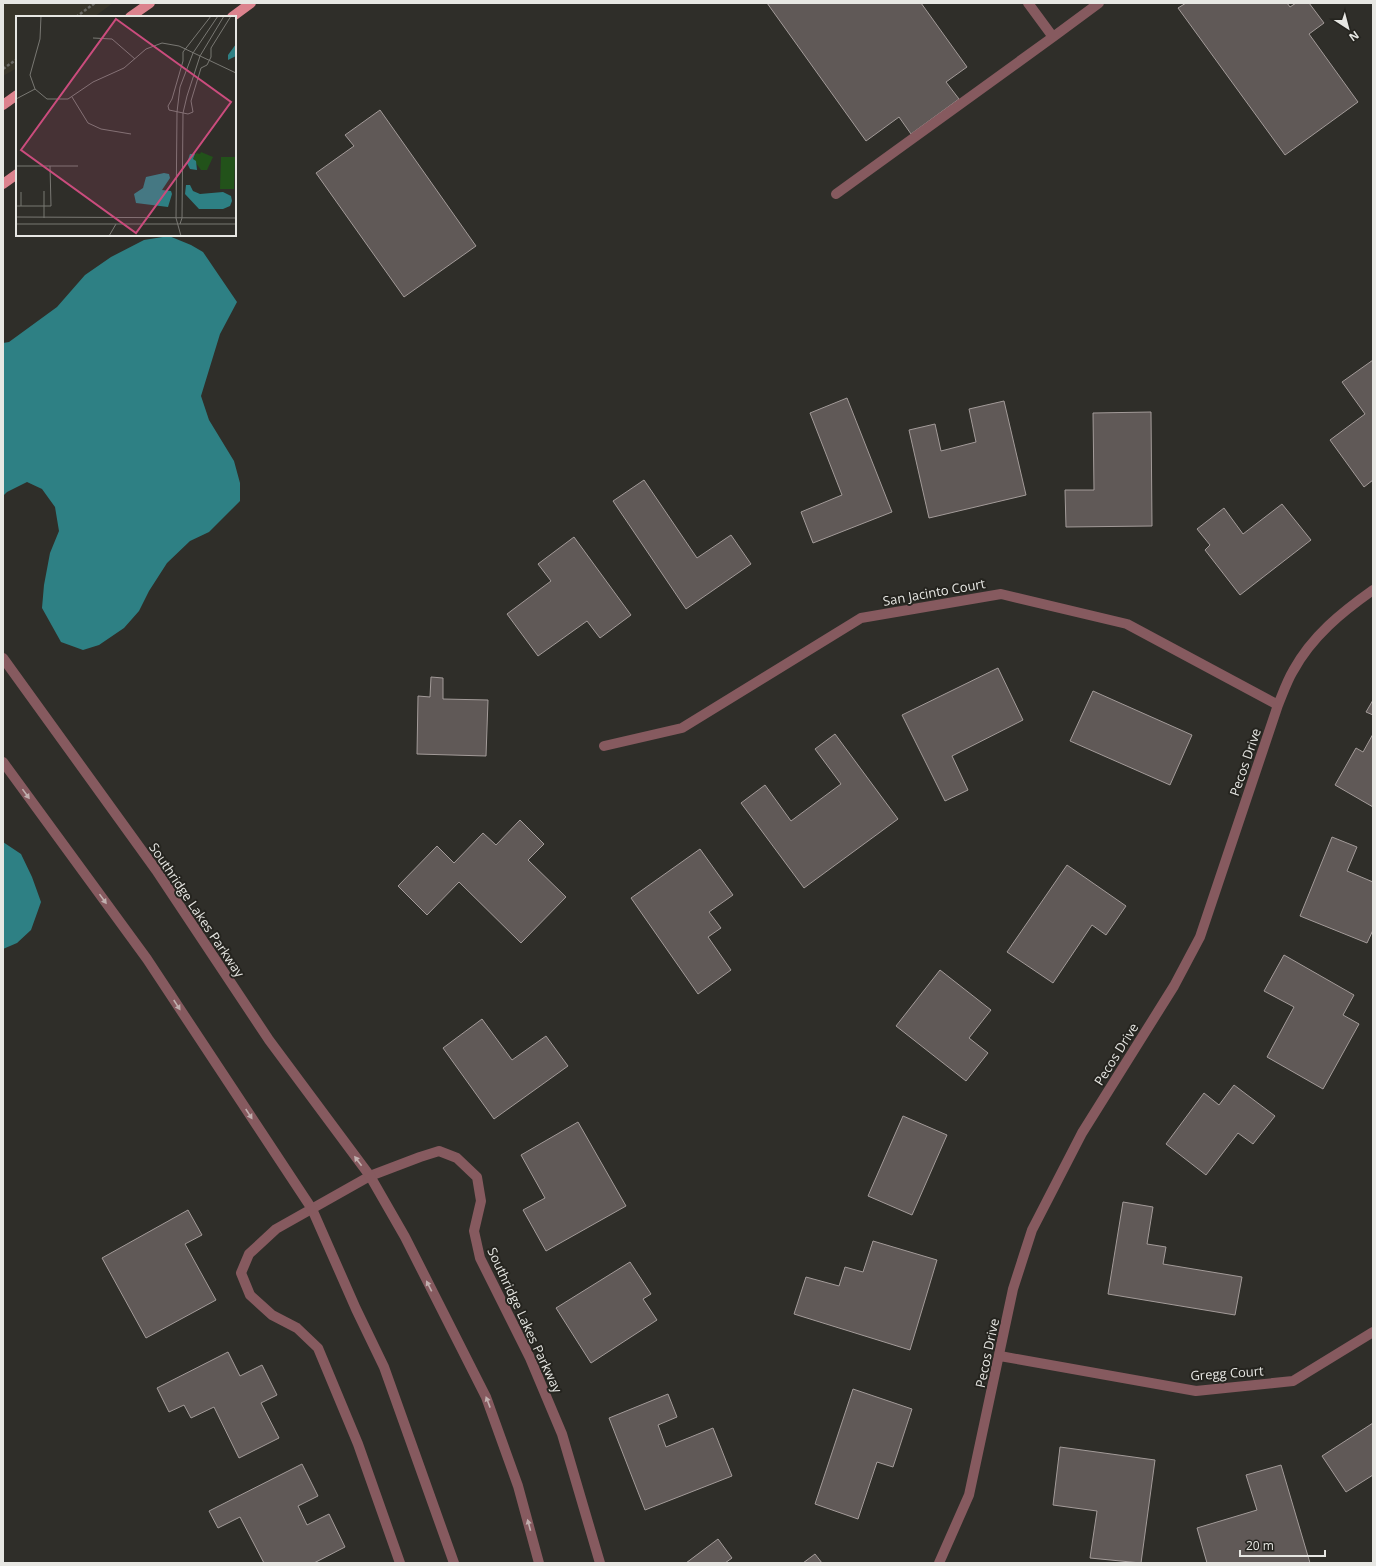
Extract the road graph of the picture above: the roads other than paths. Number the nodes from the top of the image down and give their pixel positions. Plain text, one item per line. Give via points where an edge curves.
1 (150, 3) edge
2 (251, 3) edge
3 (1028, 3) edge
4 (1099, 3) edge
5 (131, 16) edge
6 (233, 16) edge
7 (1053, 36) junction
8 (16, 96) edge
9 (3, 105) edge
10 (16, 175) edge
11 (3, 184) edge
12 (836, 194) dead end
13 (1373, 590) edge
14 (3, 658) edge
15 (1278, 705) junction
16 (604, 746) dead end
17 (3, 762) edge
18 (370, 1176) junction
19 (312, 1209) junction
20 (1373, 1332) edge
21 (1000, 1356) junction
22 (400, 1563) edge
23 (454, 1563) edge
24 (539, 1563) edge
25 (600, 1563) edge
26 (939, 1563) edge

1 - 5 main road
2 - 6 main road
3 - 7 street
4 - 7 street
7 - 12 street
8 - 9 main road
10 - 11 main road
13 - 15 street, Pecos Drive via 1346,609 1316,637 1294,670
18 -> 14 street, Southridge Lakes Parkway via 269,1040 156,870
15 - 16 street, San Jacinto Court via 1127,624 1000,594 861,618 682,728
15 - 21 street, Pecos Drive via 1200,937 1174,986 1082,1133 1032,1230 1013,1289
17 -> 19 street via 146,958
18 - 19 street, Southridge Lakes Parkway
24 -> 18 street, Southridge Lakes Parkway via 518,1486 486,1397 405,1238
18 - 25 street, Southridge Lakes Parkway via 439,1151 457,1158 477,1177 481,1201 474,1231 480,1258 530,1358 562,1434
19 - 22 street, Southridge Lakes Parkway via 276,1229 249,1254 242,1273 250,1295 272,1315 297,1328 318,1348 358,1444
19 - 23 street via 384,1367
20 - 21 street, Gregg Court via 1293,1381 1196,1391
21 - 26 street, Pecos Drive via 969,1495

